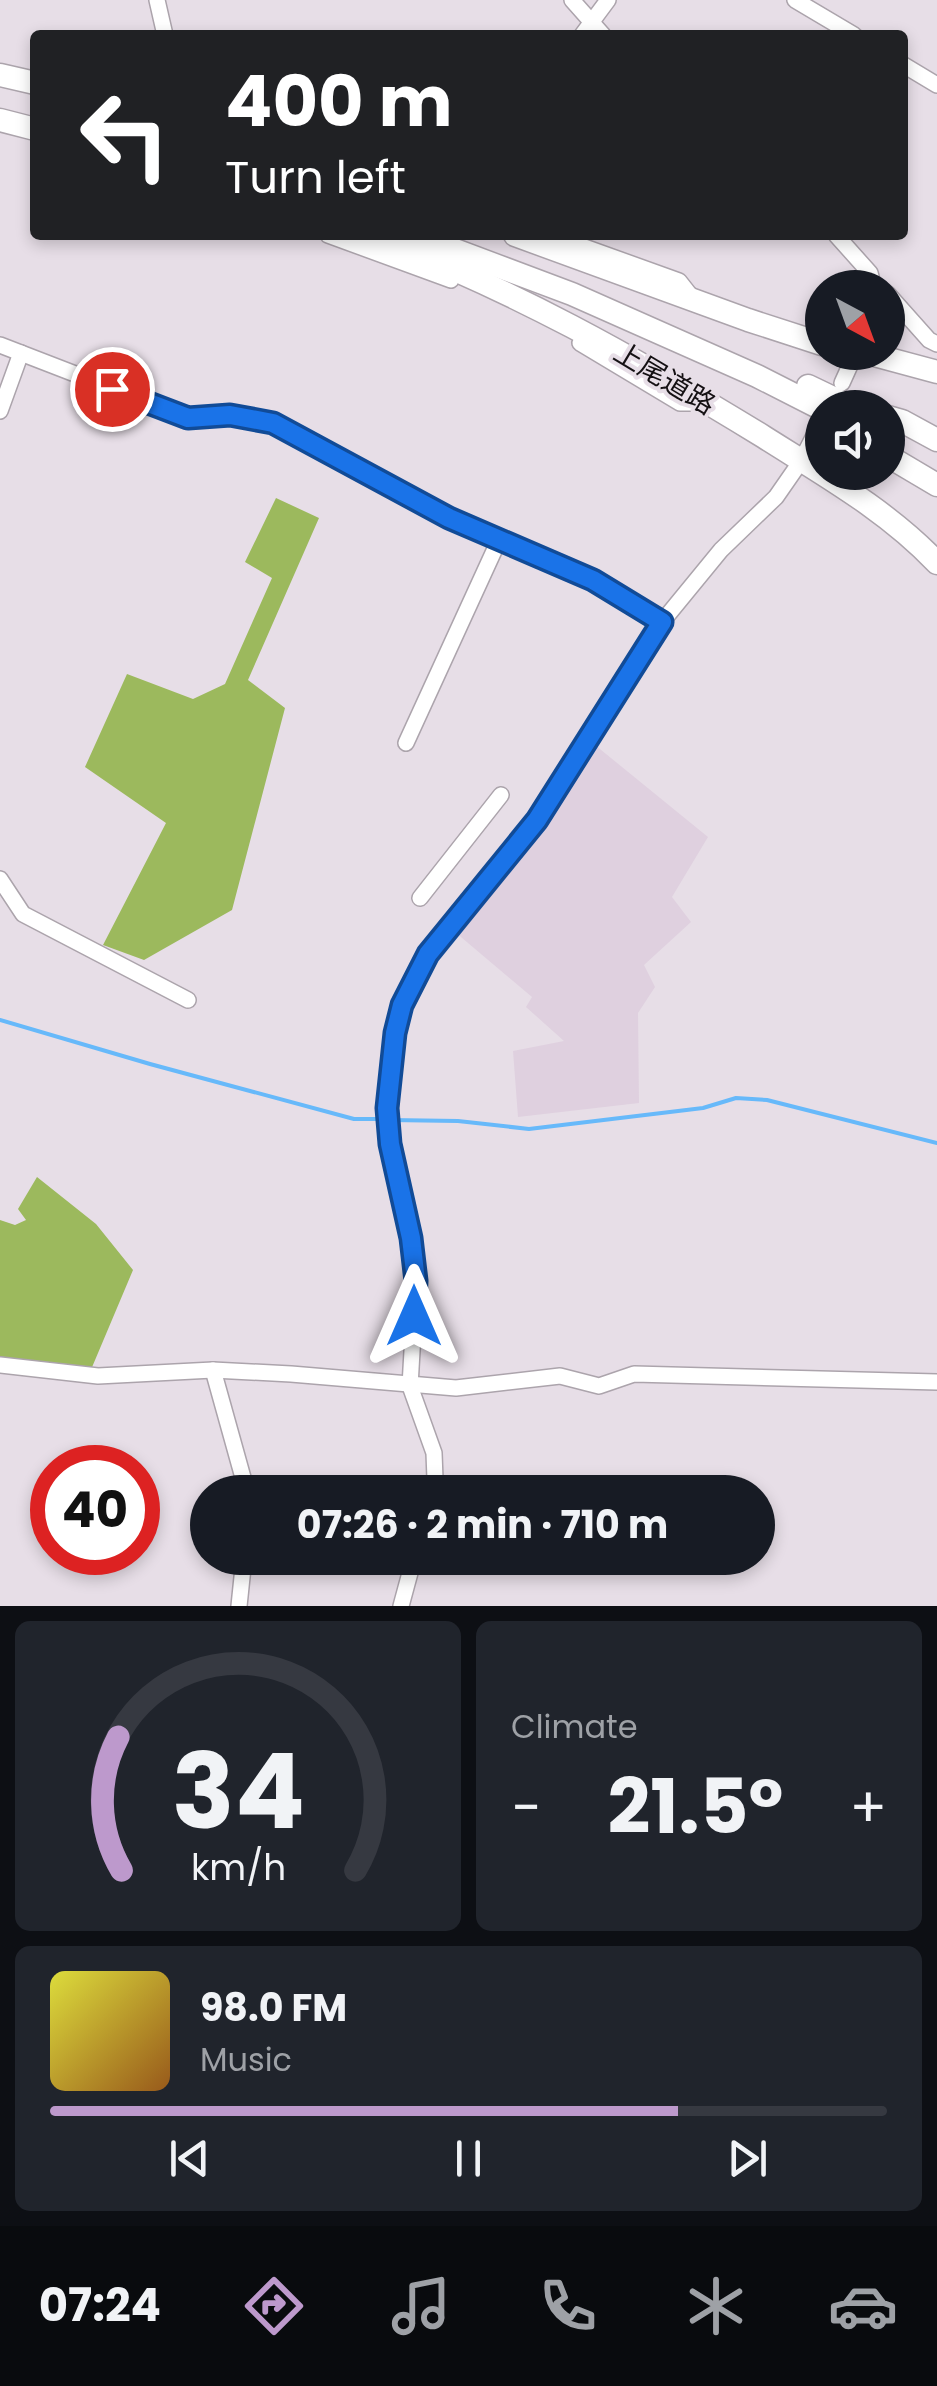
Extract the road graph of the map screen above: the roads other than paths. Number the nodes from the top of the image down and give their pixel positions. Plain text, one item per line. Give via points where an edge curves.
1 (157, 0) edge
2 (572, 0) edge
3 (608, 0) edge
4 (795, 0) edge
5 (164, 30) edge
6 (592, 30) edge
7 (593, 30) edge
8 (846, 30) edge
9 (908, 68) edge
10 (0, 75) edge
11 (30, 82) edge
12 (937, 85) edge
13 (0, 120) edge
14 (30, 128) edge
15 (342, 240) edge
16 (382, 240) edge
17 (430, 240) edge
18 (468, 240) edge
19 (529, 240) edge
20 (565, 240) edge
21 (840, 240) edge
22 (864, 270) edge
23 (694, 300) junction
24 (905, 313) edge
25 (805, 338) edge
26 (937, 344) edge
27 (0, 345) edge
28 (22, 353) junction
29 (905, 364) edge
30 (850, 370) edge
31 (937, 372) edge
32 (842, 383) dead end
33 (815, 390) edge
34 (709, 403) junction
35 (805, 408) edge
36 (0, 411) edge
37 (905, 423) edge
38 (937, 440) edge
39 (805, 452) edge
40 (801, 461) junction
41 (905, 466) edge
42 (937, 485) edge
43 (499, 540) junction
44 (936, 566) edge
45 (662, 622) junction
46 (406, 743) dead end
47 (501, 795) dead end
48 (0, 879) edge
49 (420, 898) dead end
50 (188, 1000) dead end
51 (0, 1365) edge
52 (214, 1370) junction
53 (937, 1382) edge
54 (410, 1386) junction
55 (242, 1475) edge
56 (432, 1475) edge
57 (242, 1575) edge
58 (409, 1575) edge
59 (238, 1606) edge
60 (401, 1606) edge

1 - 5 street
2 - 6 street
3 - 7 street
4 - 8 street
9 - 12 street
10 - 11 highway
13 - 14 highway
15 - 34 street via 547,324 680,403
16 - 34 highway, 上尾道路 via 546,311
17 - 35 highway via 757,376
18 - 33 highway
19 - 23 highway
20 - 23 street via 679,282
21 - 22 street
23 - 25 highway
24 - 26 street
27 - 28 street
28 - 36 street
28 - 43 street via 188,418 230,415 273,423
29 - 31 highway
30 - 32 street
34 - 40 highway, 上尾道路
37 - 38 highway
39 - 40 street
40 - 44 highway, 上尾道路 via 876,510
40 - 45 street
41 - 42 highway
43 - 45 street via 578,573
43 - 46 street
45 - 54 street via 537,820 428,954 402,1005 387,1108 416,1281
47 - 49 street
48 - 50 street via 23,914
51 - 52 street via 98,1376
52 - 54 street
52 - 55 street
53 - 54 street via 634,1374 600,1386 560,1376 456,1388
54 - 56 street via 434,1452
57 - 59 street
58 - 60 street

